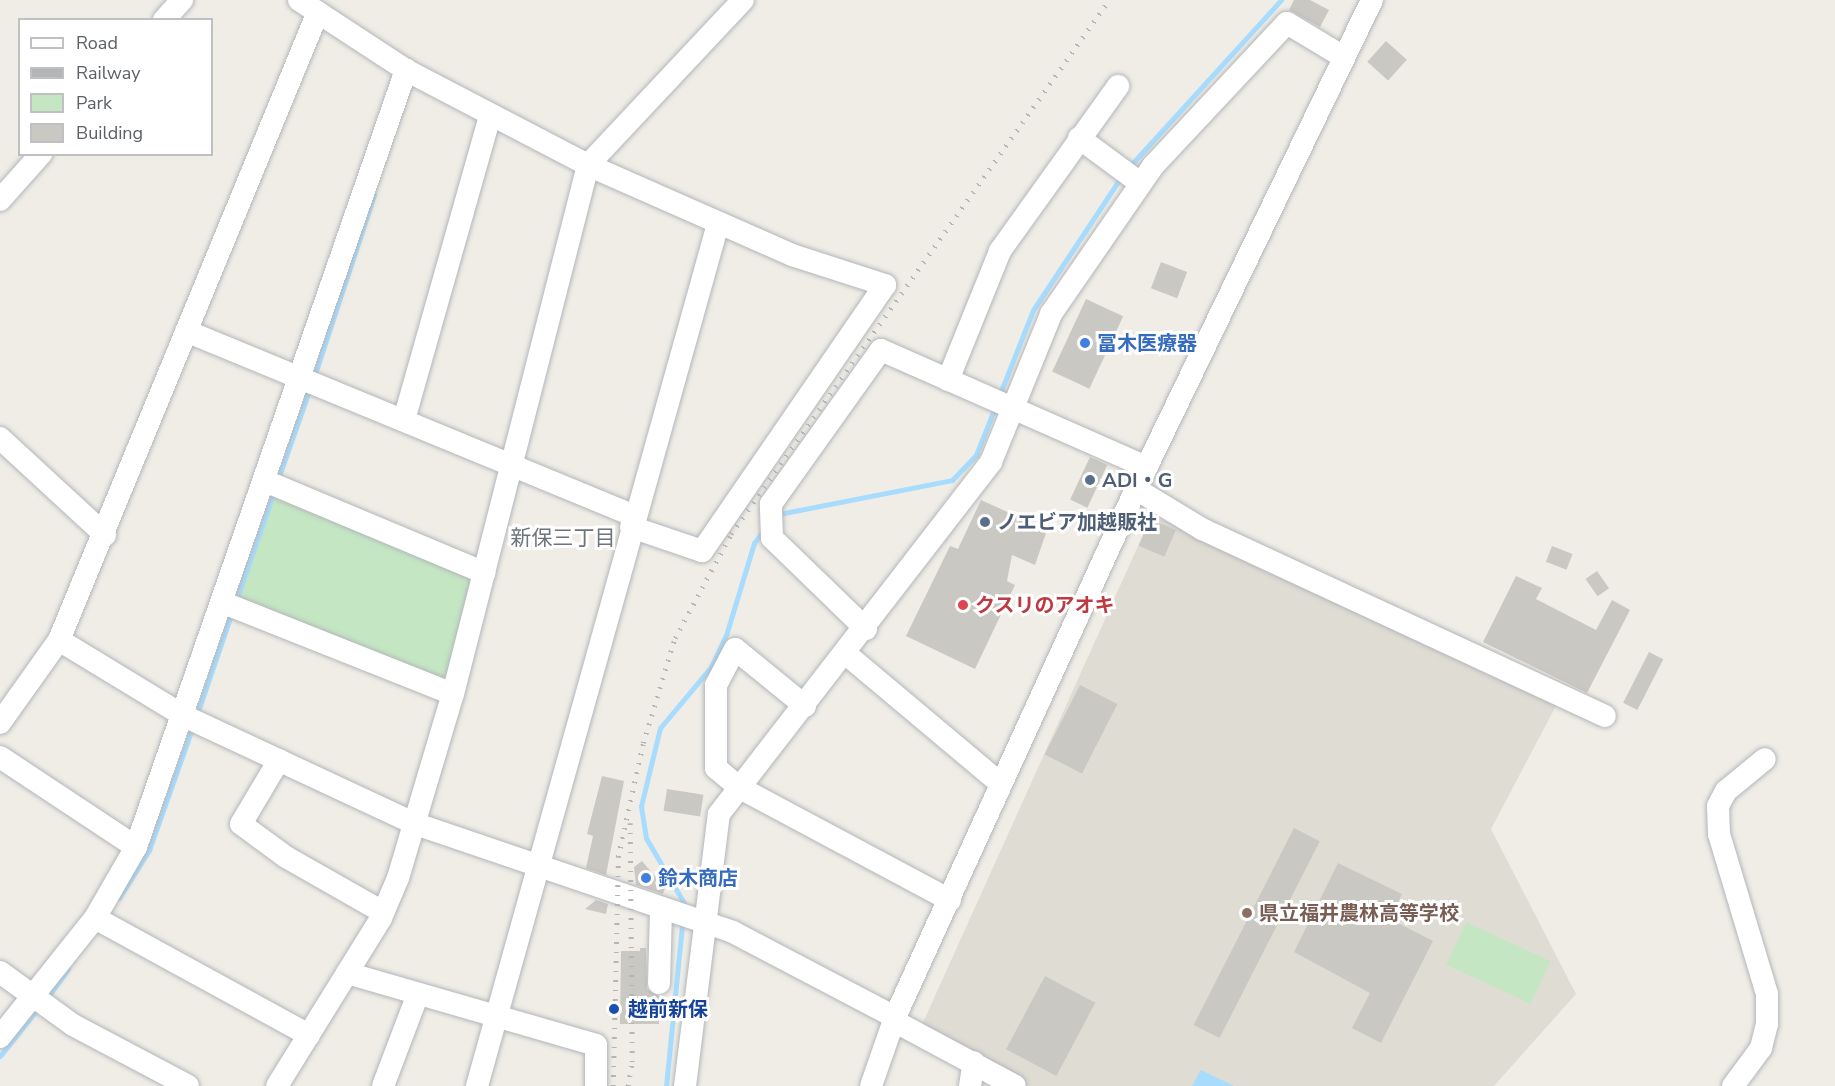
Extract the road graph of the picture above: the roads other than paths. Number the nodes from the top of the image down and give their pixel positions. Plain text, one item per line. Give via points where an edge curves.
1 (182, 0) edge
2 (299, 0) edge
3 (743, 0) edge
4 (1372, 0) edge
5 (318, 12) junction
6 (166, 18) edge
7 (1342, 56) junction
8 (406, 70) junction
9 (1118, 86) dead end
10 (490, 117) junction
11 (1079, 138) junction
12 (39, 156) edge
13 (588, 165) junction
14 (1140, 183) junction
15 (0, 200) edge
16 (718, 224) junction
17 (186, 331) junction
18 (301, 376) junction
19 (948, 380) junction
20 (1013, 408) junction
21 (404, 420) junction
22 (0, 438) edge
23 (513, 466) junction
24 (1146, 467) junction
25 (265, 481) junction
26 (1136, 489) junction
27 (633, 522) junction
28 (105, 535) junction
29 (485, 573) junction
30 (224, 603) junction
31 (866, 629) junction
32 (59, 640) junction
33 (846, 654) junction
34 (453, 694) junction
35 (805, 706) junction
36 (184, 716) junction
37 (1605, 716) dead end
38 (0, 723) edge
39 (0, 757) edge
40 (1765, 759) dead end
41 (279, 760) junction
42 (1001, 784) junction
43 (740, 788) junction
44 (413, 823) junction
45 (136, 847) junction
46 (537, 867) junction
47 (950, 900) junction
48 (661, 910) junction
49 (384, 912) junction
50 (95, 918) junction
51 (706, 923) junction
52 (0, 972) edge
53 (347, 973) junction
54 (659, 983) dead end
55 (418, 994) junction
56 (32, 998) junction
57 (495, 1018) junction
58 (895, 1019) junction
59 (309, 1035) junction
60 (0, 1037) edge
61 (974, 1062) junction
62 (188, 1086) edge
63 (277, 1086) edge
64 (383, 1086) edge
65 (477, 1086) edge
66 (596, 1086) edge
67 (685, 1086) edge
68 (871, 1086) edge
69 (970, 1086) edge
70 (1015, 1086) edge
71 (1733, 1086) edge

1 - 6 street
2 - 5 street
3 - 13 street
4 - 7 street
5 - 8 street
5 - 17 street
7 - 14 street via 1287,23
7 - 24 street
8 - 10 street
8 - 18 street
9 - 11 street
10 - 13 street
10 - 21 street
11 - 14 street
11 - 19 street via 1000,251
12 - 15 street
13 - 16 street
13 - 23 street
14 - 20 street via 1051,314
16 - 27 street
16 - 27 street via 792,255 885,285 702,551
17 - 18 street
17 - 28 street
18 - 21 street
18 - 25 street
19 - 20 street
19 - 31 street via 881,350 771,504 771,538
20 - 24 street
20 - 31 street via 991,462
21 - 23 street
22 - 28 street
23 - 27 street
23 - 29 street
24 - 26 street
25 - 29 street
25 - 30 street
26 - 37 street via 1202,529
26 - 42 street
27 - 46 street
28 - 32 street
29 - 34 street
30 - 34 street
30 - 36 street
31 - 33 street
32 - 36 street
32 - 38 street
33 - 35 street
33 - 42 street
34 - 44 street
35 - 43 street
35 - 43 street via 735,649 716,685 716,768
36 - 41 street
36 - 45 street
39 - 45 street
40 - 71 street via 1733,783 1718,806 1719,834 1767,994 1767,1024 1761,1048
41 - 44 street
41 - 49 street via 241,824 286,856
42 - 47 street
43 - 47 street
43 - 51 street via 719,814
44 - 46 street
44 - 49 street
45 - 50 street
46 - 48 street
46 - 57 street
47 - 58 street
48 - 51 street
48 - 54 street
49 - 53 street
50 - 56 street
50 - 59 street
51 - 58 street via 733,932
51 - 67 street
52 - 56 street
53 - 55 street
53 - 59 street
55 - 57 street
55 - 64 street
56 - 60 street
56 - 62 street via 73,1025
57 - 65 street
57 - 66 street via 596,1045
58 - 61 street
58 - 68 street
59 - 63 street
61 - 69 street
61 - 70 street

